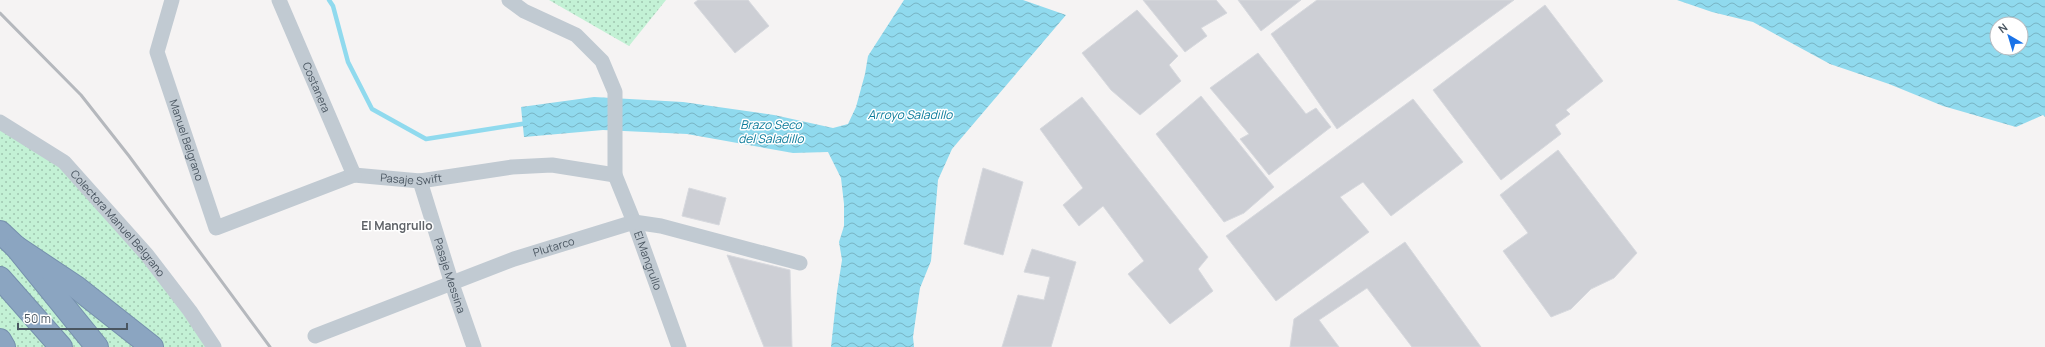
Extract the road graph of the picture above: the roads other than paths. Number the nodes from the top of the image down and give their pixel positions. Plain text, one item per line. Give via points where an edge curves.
1 (172, 0) edge
2 (278, 0) edge
3 (509, 0) edge
4 (0, 122) edge
5 (354, 175) junction
6 (614, 175) junction
7 (420, 181) junction
8 (634, 222) junction
9 (216, 228) joint
10 (0, 232) edge
11 (16, 247) junction
12 (800, 263) dead end
13 (0, 278) edge
14 (452, 284) junction
15 (315, 336) dead end
16 (0, 340) edge
17 (4, 347) edge
18 (61, 347) edge
19 (97, 347) edge
20 (152, 347) edge
21 (214, 347) edge
22 (474, 347) edge
23 (679, 347) edge

1 - 9 street, Manuel Belgrano via 157,52
2 - 5 street, Costanera
3 - 6 street via 524,11 576,35 602,61 615,92
4 - 21 street, Colectora Manuel Belgrano via 64,162 147,255
5 - 7 street, Pasaje Swift
5 - 9 street, Pasaje Swift
6 - 7 street, Pasaje Swift via 552,165 512,167
6 - 8 street, El Mangrullo
7 - 14 street, Pasaje Messina
8 - 12 street, Plutarco via 661,226
8 - 14 street, Plutarco via 514,259
8 - 23 street, El Mangrullo
10 - 11 highway
11 - 19 highway
11 - 20 highway via 76,287
13 - 18 highway
14 - 15 street, Plutarco
14 - 22 street, Pasaje Messina
16 - 17 highway

